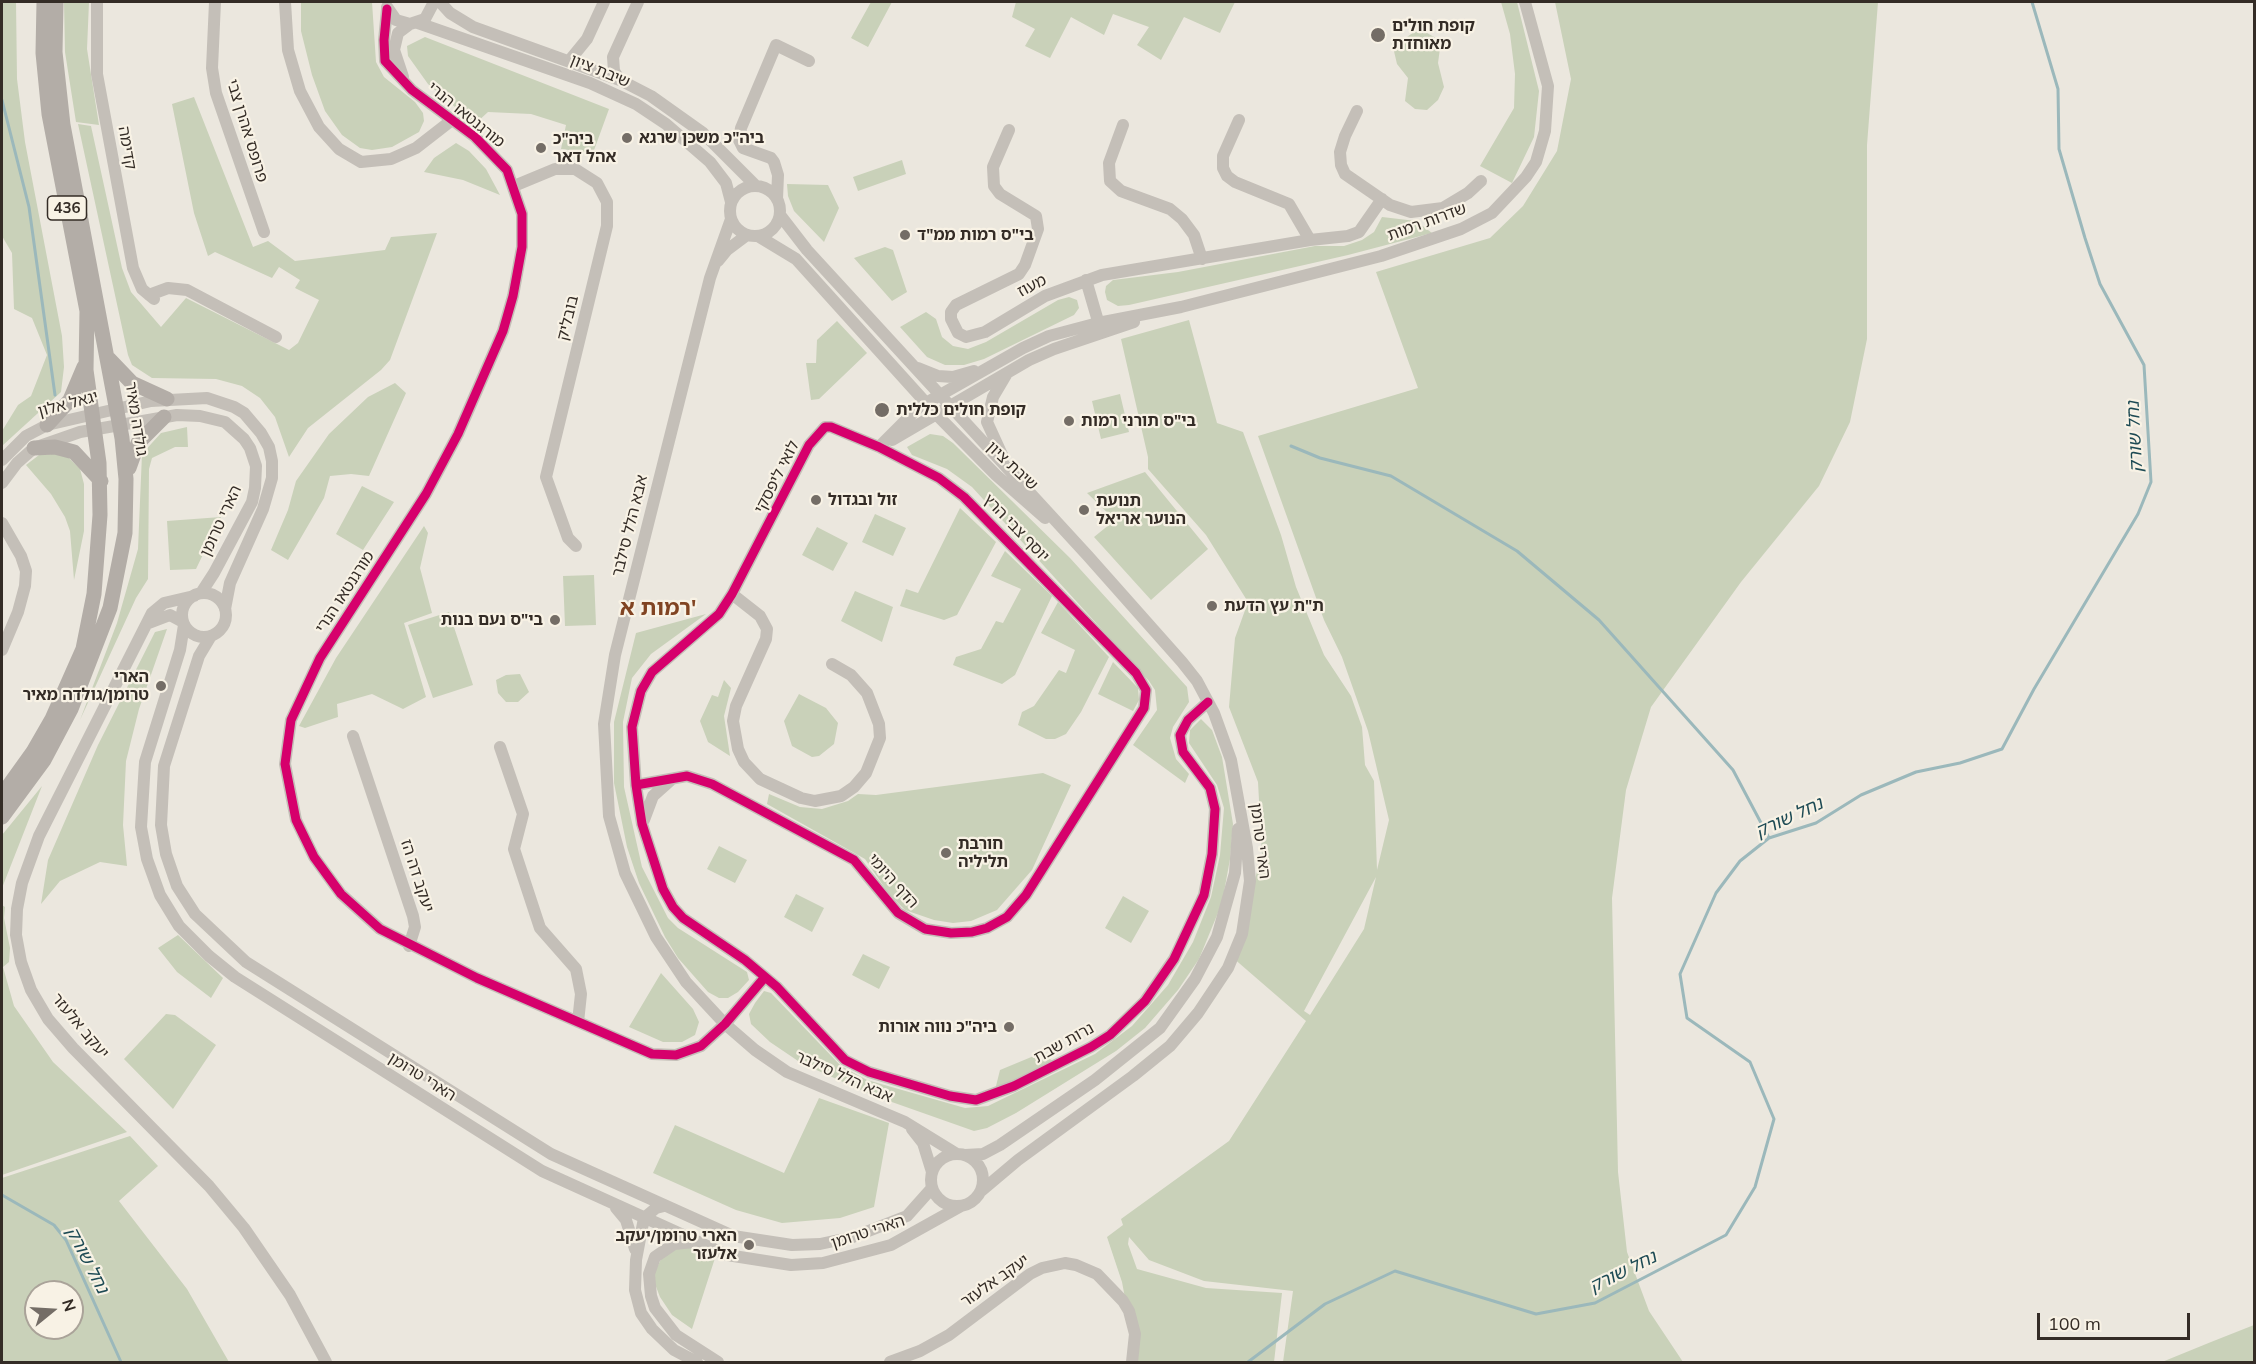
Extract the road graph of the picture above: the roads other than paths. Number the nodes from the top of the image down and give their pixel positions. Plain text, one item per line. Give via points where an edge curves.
1 (44, 2) edge
2 (56, 2) edge
3 (97, 2) edge
4 (215, 2) edge
5 (285, 2) edge
6 (434, 2) edge
7 (440, 2) edge
8 (604, 2) edge
9 (638, 2) edge
10 (1525, 2) edge
11 (386, 4) edge
12 (414, 23) junction
13 (569, 61) junction
14 (809, 61) dead end
15 (620, 80) junction
16 (412, 90) junction
17 (1357, 111) dead end
18 (452, 120) junction
19 (1239, 120) dead end
20 (1123, 125) dead end
21 (1009, 129) dead end
22 (774, 162) junction
23 (1481, 181) dead end
24 (757, 185) junction
25 (514, 186) junction
26 (777, 200) junction
27 (1382, 200) junction
28 (731, 202) junction
29 (780, 215) junction
30 (731, 219) junction
31 (264, 232) dead end
32 (753, 235) junction
33 (1310, 240) junction
34 (1202, 259) junction
35 (710, 278) junction
36 (1086, 280) junction
37 (1100, 328) junction
38 (276, 337) dead end
39 (107, 356) junction
40 (86, 361) junction
41 (912, 365) junction
42 (992, 365) junction
43 (1008, 371) junction
44 (940, 396) junction
45 (167, 399) junction
46 (926, 403) junction
47 (950, 406) junction
48 (118, 408) junction
49 (92, 413) junction
50 (936, 414) junction
51 (164, 417) junction
52 (120, 424) junction
53 (47, 425) junction
54 (95, 429) junction
55 (879, 447) junction
56 (34, 448) junction
57 (2, 460) edge
58 (1008, 468) junction
59 (126, 479) junction
60 (100, 481) junction
61 (2, 483) edge
62 (2, 524) edge
63 (5, 535) edge
64 (576, 546) dead end
65 (1088, 556) junction
66 (732, 594) junction
67 (197, 595) junction
68 (225, 609) junction
69 (184, 624) junction
70 (145, 626) junction
71 (211, 636) junction
72 (2, 649) edge
73 (1115, 652) joint
74 (832, 664) dead end
75 (1208, 702) junction
76 (353, 736) dead end
77 (500, 747) dead end
78 (1233, 774) junction
79 (675, 776) junction
80 (636, 785) junction
81 (2, 795) edge
82 (2, 817) edge
83 (642, 824) junction
84 (409, 946) junction
85 (765, 977) junction
86 (578, 1022) junction
87 (725, 1023) junction
88 (894, 1117) junction
89 (961, 1154) junction
90 (932, 1172) junction
91 (932, 1188) junction
92 (980, 1192) junction
93 (614, 1205) junction
94 (664, 1206) junction
95 (961, 1206) junction
96 (644, 1218) junction
97 (697, 1242) junction
98 (636, 1260) junction
99 (326, 1362) edge
100 (697, 1362) edge
101 (718, 1362) edge
102 (891, 1362) edge
103 (1132, 1362) edge

1 - 40 main road, 436 via 46,86 86,303
2 - 39 main road, גולדה מאיר / 436 via 55,52 63,125
3 - 38 street, קדימה via 95,51 101,95 135,279 152,297 168,288 187,290
4 - 31 street, פרופס אהרן צבי via 212,68 216,93
5 - 18 street via 288,50 300,91 319,127 339,149 361,162 391,159 416,148
6 - 12 street via 430,14
7 - 13 street, שיבת ציון via 473,27
8 - 13 street via 587,39
9 - 15 street via 612,57
10 - 37 street, שדרות רמות via 1545,71 1548,116 1536,162 1504,203 1471,225 1381,256
11 - 12 street, שיבת ציון via 396,20
11 - 16 street via 385,61
12 - 16 street via 398,33 394,50 399,70
12 - 28 street, שיבת ציון via 590,83 636,104 710,162 726,183
13 - 15 street, שיבת ציון
14 - 22 street via 776,45 741,128 739,140 743,148
15 - 24 street, שיבת ציון via 686,119
16 - 18 street, מורגנטאו הנרי
17 - 27 street via 1340,152 1341,165 1345,174
18 - 25 street, מורגנטאו הנרי via 498,160
19 - 33 street via 1223,156 1222,168 1236,182 1289,204
20 - 34 street via 1109,163 1110,182 1121,191 1170,209 1182,219 1194,235
21 - 36 street, מעוז via 993,167 994,186 1000,194 1036,216 1038,229 1019,274 956,305 951,312 954,328 966,337 985,332 1045,296
22 - 24 street via 771,177
22 - 26 street
23 - 27 street via 1443,208 1411,212
24 - 26 street
24 - 28 street via 740,190
25 - 64 street, בובליק via 555,169 575,169 597,183 607,202 607,226 546,477 568,538
25 - 84 street, מורגנטאו הנרי via 523,227 519,270 506,322 489,364 426,494 306,683 286,742 290,800 314,857 341,894 362,914
26 - 29 street
27 - 33 street, מעוז via 1359,232
28 - 30 street
29 - 32 street via 772,229
29 - 41 street
30 - 32 street via 735,226
30 - 35 street, אבא הלל סילבר
32 - 35 street, אבא הלל סילבר via 727,250
32 - 46 street, שיבת ציון via 796,259
33 - 34 street, מעוז
34 - 36 street, מעוז
35 - 87 street, אבא הלל סילבר via 615,654 604,724 604,755 609,816 634,895 669,958 699,998
36 - 37 street
37 - 42 street, שדרות רמות via 1049,336
37 - 43 street, שדרות רמות
39 - 45 main road via 132,383
39 - 48 main road, גולדה מאיר / 436
40 - 49 main road, 436
40 - 53 main road via 70,400
41 - 42 street via 938,376 953,376
41 - 44 street
42 - 44 street, שדרות רמות
43 - 47 street, שדרות רמות
43 - 58 street via 993,397 987,422
44 - 46 street, שדרות רמות
44 - 47 street
45 - 48 street
45 - 68 street, הארי טרומן via 196,397 220,401 244,413 261,433 272,461 268,494 230,583
46 - 50 street, שיבת ציון
46 - 55 street
47 - 50 street, שדרות רמות
47 - 58 street
48 - 49 street, יגאל אלון
48 - 52 main road, גולדה מאיר / 436
49 - 53 street, יגאל אלון
49 - 54 main road, 436
50 - 55 street
50 - 65 street, שיבת ציון via 996,475
51 - 52 street, הארי טרומן
51 - 59 main road via 138,443
51 - 67 street, הארי טרומן via 189,414 225,422 244,439 256,466 252,502 214,573
52 - 54 street, הארי טרומן
52 - 59 main road, גולדה מאיר / 436
53 - 57 street, יגאל אלון via 26,436
54 - 56 street, יגאל אלון
54 - 60 main road, 436
55 - 66 street, לואי ליפסקי via 831,427 817,434
55 - 73 street, יוסף צבי הרץ via 939,478 964,496
56 - 60 main road via 55,447 74,452
56 - 61 street, יגאל אלון
58 - 65 street, שיבת ציון
59 - 82 main road, גולדה מאיר / 436 via 121,560 94,655 53,744
60 - 81 main road, 436 via 94,594 83,649 47,727
62 - 63 street
63 - 72 street via 21,556 26,586
65 - 75 street, הארי טרומן via 1182,662
66 - 74 street via 760,616 767,629 736,706 734,735 738,750 760,779 815,801 841,796 854,787 866,773 880,738 867,693 852,675
66 - 80 street via 706,627 652,672 641,691 633,727
67 - 68 street via 217,597
67 - 69 street via 183,608
67 - 70 street, יעקב אלעזר via 164,603
68 - 71 street via 224,625
69 - 70 street via 175,616 164,615
69 - 71 street via 194,635
69 - 93 street, הארי טרומן via 180,650 145,762 141,827 147,860 160,895 179,926 248,986 542,1171
70 - 99 street, יעקב אלעזר via 29,859 17,909 21,962 48,1019 209,1186 244,1228 290,1295
71 - 94 street, הארי טרומן via 199,656 170,743 161,790 166,854 177,886 195,914 246,962 516,1132 578,1167
73 - 79 street, הדף היומי via 1142,682 1146,690 1144,708 1029,892 1006,917 972,932 925,928 898,913 854,860 712,784
75 - 78 street, הארי טרומן via 1221,730
75 - 85 street, נרות שבת via 1188,720 1180,735 1183,752 1210,788 1215,809 1204,895 1162,980 1126,1020 1091,1047 986,1099 966,1100 869,1072 845,1060
76 - 84 street, יעקב דה הז via 413,916 415,927
77 - 86 street via 523,814 514,849 540,928 576,969 581,994
78 - 89 street, הארי טרומן via 1238,844 1230,899 1207,960 1181,1001 1160,1028 1095,1080 983,1154
78 - 92 street, הארי טרומן via 1250,880 1242,934 1228,968 1170,1046
79 - 80 street, הדף היומי
79 - 83 street via 653,796
80 - 83 street
83 - 85 street via 663,890 673,907
84 - 86 street, מורגנטאו הנרי
85 - 87 street, מורגנטאו הנרי
86 - 87 street, מורגנטאו הנרי via 627,1045 666,1056 701,1046
87 - 88 street, אבא הלל סילבר via 787,1072
88 - 89 street, אבא הלל סילבר
88 - 90 street, אבא הלל סילבר via 920,1136
89 - 90 street via 941,1159
89 - 92 street via 975,1161 982,1172
90 - 91 street
91 - 94 street, הארי טרומן via 906,1216 873,1230 820,1244 792,1245 733,1236
91 - 95 street via 942,1201
92 - 95 street
93 - 96 street, הארי טרומן
93 - 98 street via 631,1232
94 - 96 street
95 - 97 street, הארי טרומן via 891,1245 822,1263 791,1264 727,1255
96 - 97 street, הארי טרומן
96 - 98 street
97 - 101 street via 680,1242 660,1252 651,1264 648,1283 655,1308 676,1335
98 - 100 street via 635,1290 641,1313 666,1343
102 - 103 street, יעקב אלעזר via 949,1335 1036,1271 1065,1263 1097,1274 1123,1301 1135,1334

